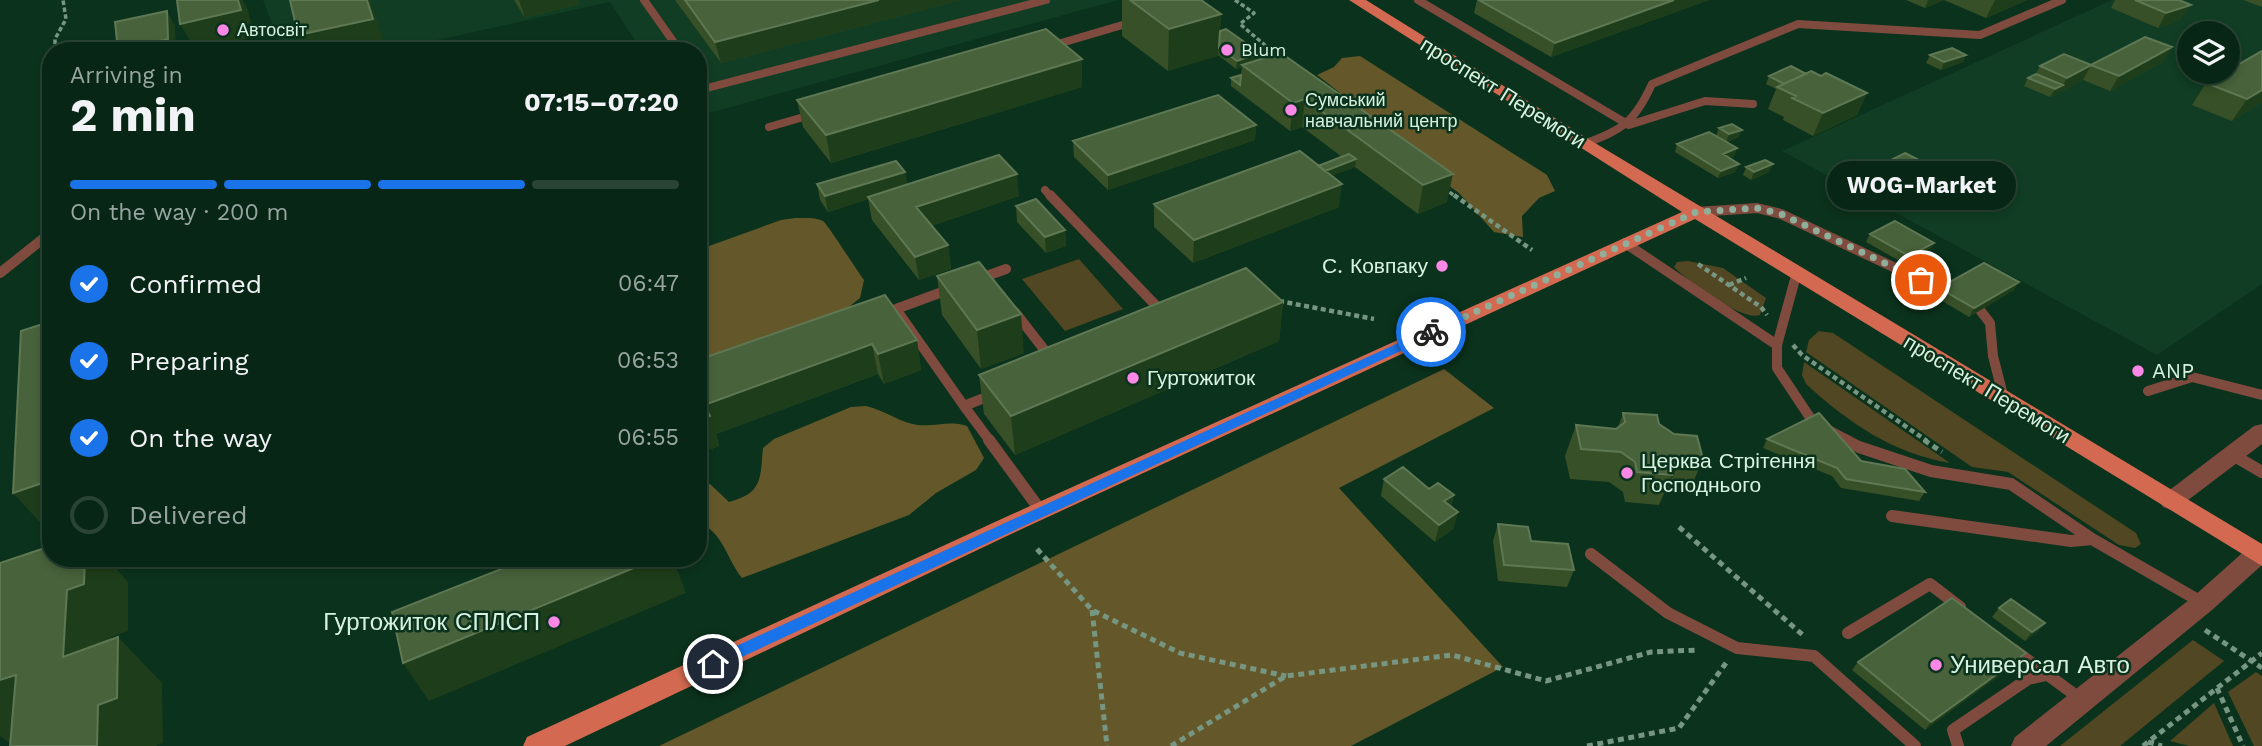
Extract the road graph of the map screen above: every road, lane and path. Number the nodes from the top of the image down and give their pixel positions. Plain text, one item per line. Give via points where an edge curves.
1 (63, 0) edge
2 (644, 0) edge
3 (1046, 0) edge
4 (1236, 0) edge
5 (1356, 0) edge
6 (1418, 0) edge
7 (2063, 0) edge
8 (1141, 19) edge
9 (55, 42) edge
10 (674, 42) edge
11 (1035, 50) edge
12 (1282, 60) edge
13 (707, 87) edge
14 (1753, 104) dead end
15 (822, 112) edge
16 (1629, 125) junction
17 (769, 127) dead end
18 (1584, 144) junction
19 (1443, 187) edge
20 (1045, 190) dead end
21 (1696, 212) junction
22 (42, 240) edge
23 (1625, 243) junction
24 (1532, 250) dead end
25 (1698, 264) dead end
26 (1006, 269) dead end
27 (1797, 272) junction
28 (0, 273) edge
29 (1746, 278) dead end
30 (1729, 285) junction
31 (1944, 290) edge
32 (1270, 299) edge
33 (1980, 310) edge
34 (1015, 312) edge
35 (1374, 319) dead end
36 (1159, 327) edge
37 (1781, 331) junction
38 (1777, 345) junction
39 (1047, 373) edge
40 (1011, 387) edge
41 (2148, 390) dead end
42 (2262, 395) edge
43 (2004, 399) junction
44 (964, 407) junction
45 (2262, 432) edge
46 (1946, 455) dead end
47 (2233, 455) junction
48 (2262, 472) edge
49 (2171, 501) junction
50 (1041, 511) junction
51 (1892, 516) dead end
52 (1679, 527) dead end
53 (2092, 539) junction
54 (1037, 549) dead end
55 (1591, 554) dead end
56 (2260, 555) edge
57 (1092, 610) junction
58 (2194, 610) junction
59 (1972, 617) edge
60 (1848, 633) dead end
61 (2004, 642) edge
62 (1737, 648) junction
63 (2262, 653) edge
64 (1814, 656) junction
65 (2251, 661) junction
66 (2262, 668) edge
67 (2046, 675) junction
68 (1286, 676) junction
69 (2217, 688) junction
70 (2082, 700) junction
71 (2145, 744) edge
72 (537, 746) edge
73 (1107, 746) edge
74 (1171, 746) edge
75 (1587, 746) edge
76 (1915, 746) edge
77 (1958, 746) edge
78 (2025, 746) edge
79 (2162, 746) edge
80 (2243, 746) edge

1 - 9 path via 66,19
2 - 10 lane
3 - 13 lane
4 - 12 path via 1254,13 1240,24
5 - 18 main road, проспект Перемоги
6 - 16 lane
7 - 16 lane via 1980,35 1798,24 1651,84
8 - 11 lane
14 - 16 lane via 1705,101
15 - 17 lane
16 - 18 lane
18 - 21 main road, проспект Перемоги
19 - 24 path
20 - 36 lane via 1172,322
21 - 23 main road
21 - 27 main road, проспект Перемоги
21 - 31 lane via 1757,208 1781,214
22 - 28 lane
23 - 38 lane
23 - 50 main road
25 - 30 path
26 - 44 lane via 896,309
27 - 37 lane
27 - 43 main road, проспект Перемоги
29 - 30 path
30 - 37 path via 1760,307
32 - 35 path
33 - 43 lane via 1990,323
34 - 39 lane via 1059,368
37 - 38 lane
37 - 46 path via 1802,355
38 - 53 lane via 1777,368 1813,422 1859,447 1931,471 2011,484
40 - 44 lane
41 - 42 lane via 2192,377
43 - 49 main road, проспект Перемоги
44 - 50 lane
45 - 47 street
47 - 48 lane
47 - 49 street
49 - 56 main road, проспект Перемоги
50 - 72 main road
51 - 53 lane via 2071,541
52 - 64 path via 1804,635
53 - 58 lane
54 - 57 path
55 - 62 lane via 1668,613
56 - 58 street
57 - 68 path via 1180,653
57 - 73 path
58 - 65 path
58 - 70 street
59 - 60 lane via 1930,584
61 - 67 lane
62 - 64 lane
62 - 68 path via 1651,652 1546,681 1452,654
62 - 75 path via 1679,728
63 - 65 path
64 - 76 lane
65 - 66 path
65 - 69 path
67 - 70 lane
67 - 77 lane via 2028,678 1953,730
68 - 74 path
69 - 71 path
69 - 80 path
70 - 78 street
71 - 79 path

